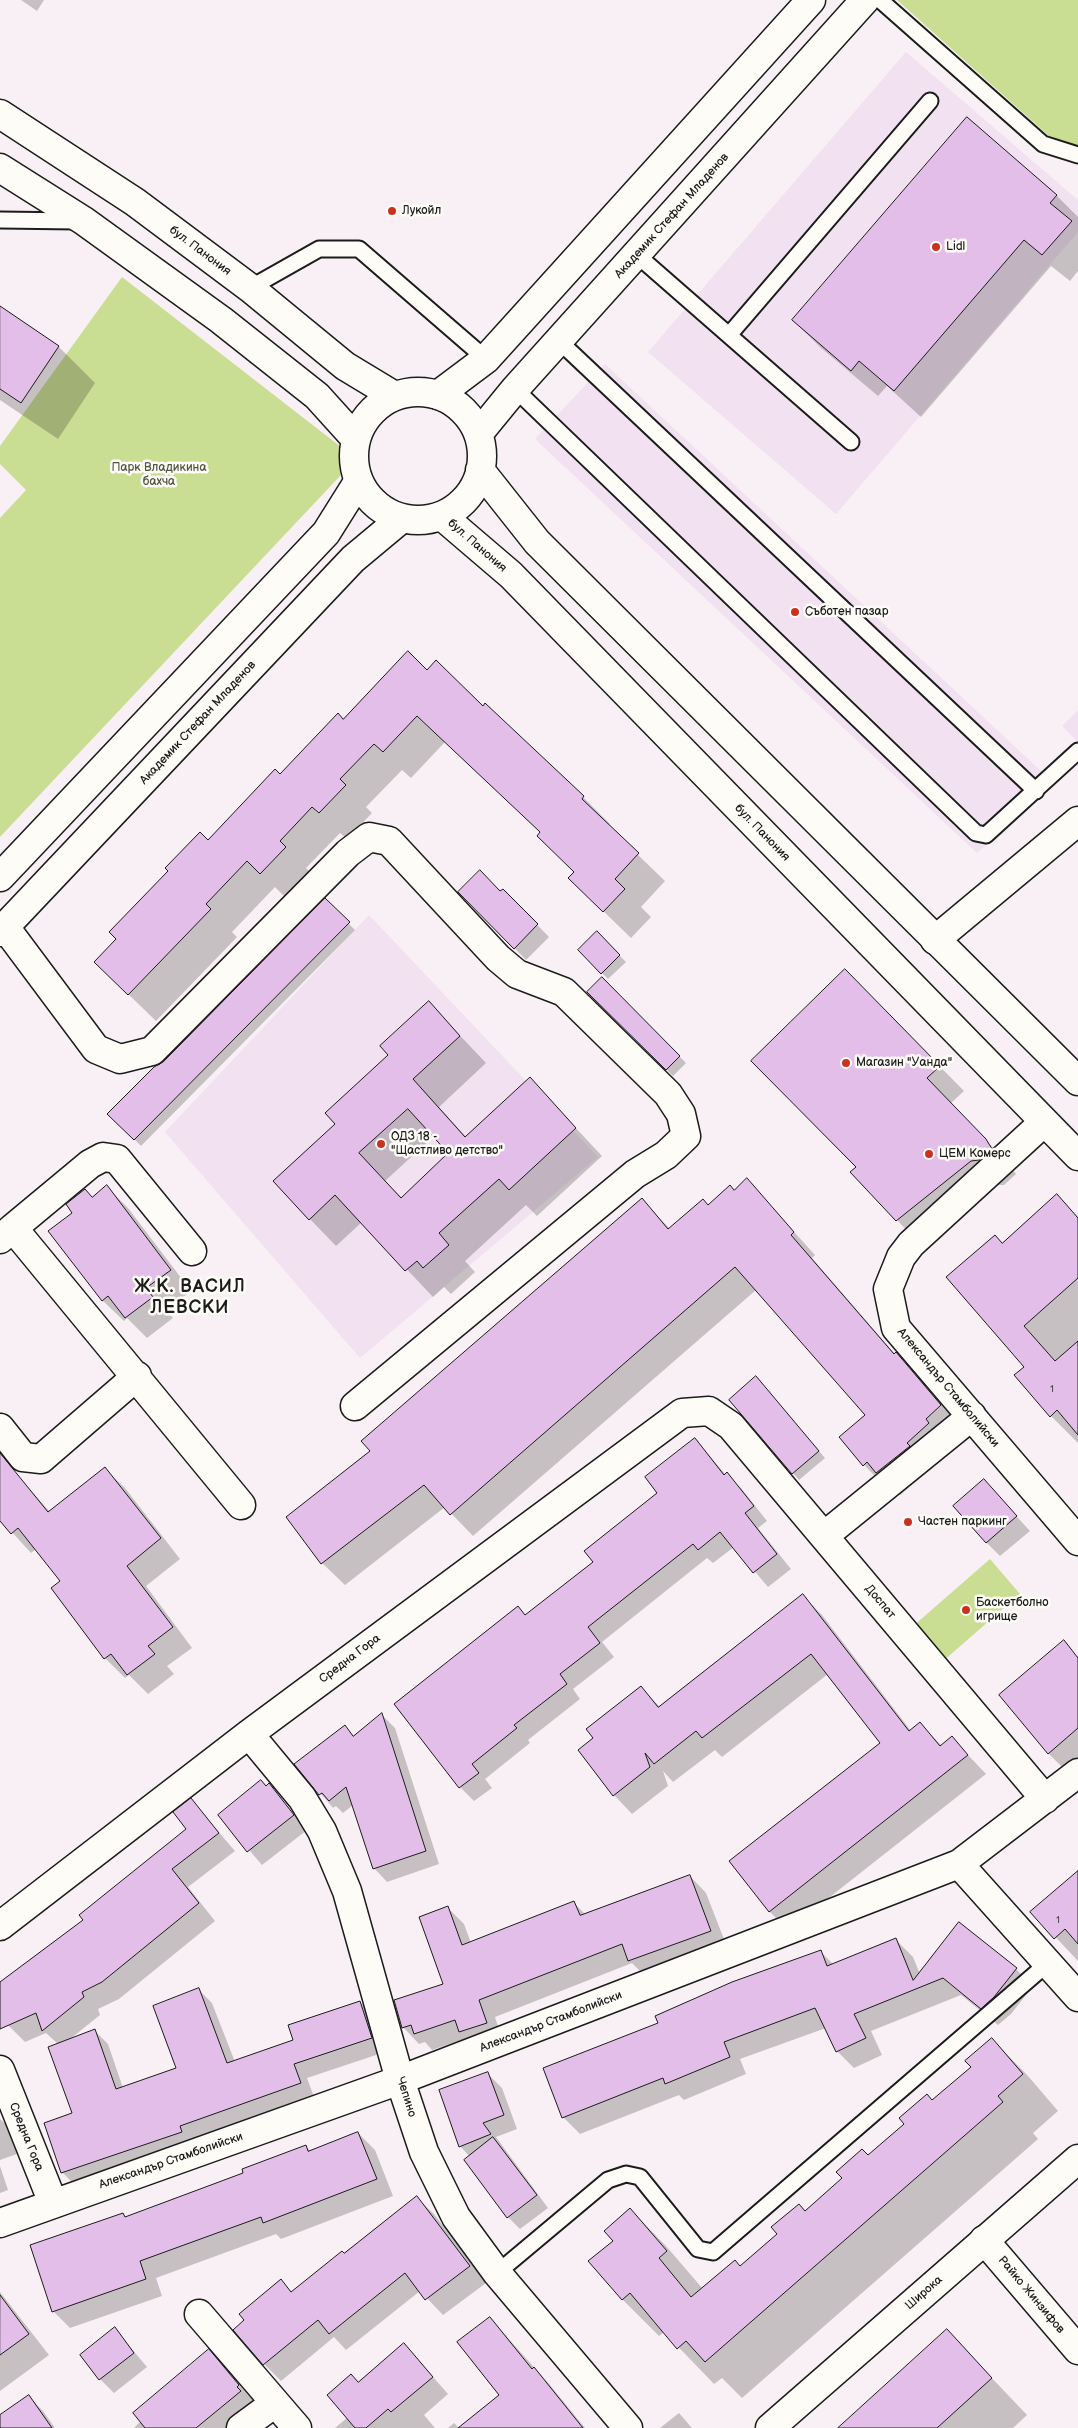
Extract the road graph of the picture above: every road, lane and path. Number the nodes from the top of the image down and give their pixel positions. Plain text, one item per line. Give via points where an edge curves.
1 (811, 0) edge
2 (865, 0) edge
3 (880, 0) edge
4 (930, 100) dead end
5 (0, 114) edge
6 (1078, 156) edge
7 (0, 168) edge
8 (0, 220) edge
9 (84, 221) junction
10 (637, 255) junction
11 (250, 288) junction
12 (729, 335) junction
13 (559, 341) junction
14 (486, 359) junction
15 (515, 389) junction
16 (393, 395) junction
17 (438, 395) junction
18 (479, 432) junction
19 (355, 438) junction
20 (852, 442) dead end
21 (480, 470) junction
22 (358, 482) junction
23 (442, 516) junction
24 (401, 519) junction
25 (1078, 751) edge
26 (1036, 791) junction
27 (1078, 821) edge
28 (0, 877) edge
29 (2, 929) edge
30 (935, 940) junction
31 (1078, 1082) edge
32 (1043, 1123) junction
33 (1078, 1156) edge
34 (7, 1234) edge
35 (192, 1251) dead end
36 (137, 1376) junction
37 (355, 1406) dead end
38 (709, 1411) joint
39 (972, 1416) junction
40 (0, 1428) edge
41 (242, 1505) dead end
42 (824, 1536) junction
43 (1078, 1541) edge
44 (249, 1734) junction
45 (1078, 1773) edge
46 (1046, 1799) junction
47 (959, 1864) junction
48 (0, 1926) edge
49 (1048, 1963) junction
50 (1078, 1996) edge
51 (0, 2070) edge
52 (400, 2080) junction
53 (1078, 2159) edge
54 (53, 2203) junction
55 (0, 2223) edge
56 (984, 2240) junction
57 (497, 2273) junction
58 (199, 2314) dead end
59 (1078, 2350) edge
60 (275, 2403) junction
61 (242, 2428) edge
62 (297, 2428) edge
63 (628, 2428) edge
64 (770, 2428) edge

1 - 14 street
2 - 10 street, Академик Стефан Младенов
3 - 6 lane via 1043,144
4 - 12 lane
5 - 11 street, бул. Панония via 135,202
7 - 9 street
8 - 9 lane
9 - 19 street via 220,320 317,396
10 - 12 lane
10 - 13 street, Академик Стефан Младенов
11 - 14 lane via 319,249 359,248
11 - 16 street, бул. Панония via 345,366
12 - 20 lane
13 - 15 street, Академик Стефан Младенов
13 - 26 lane
14 - 17 street
15 - 18 street, Академик Стефан Младенов
15 - 26 lane via 976,833 986,835
16 - 17 street via 414,392
16 - 19 street via 373,410
17 - 18 street via 460,407
18 - 21 street, бул. Панония via 482,448
19 - 22 street, бул. Панония via 353,457
21 - 23 street, бул. Панония via 467,498
21 - 30 street via 538,542
22 - 24 street, бул. Панония via 375,505
22 - 28 street via 326,533
23 - 24 street, бул. Панония via 422,521
23 - 32 street, бул. Панония via 511,575
24 - 29 street, Академик Стефан Младенов via 353,559
25 - 26 lane
27 - 30 street
29 - 37 street via 96,1049 120,1059 152,1051 348,853 369,837 389,841 498,958 517,974 564,992 668,1094 680,1114 686,1136 666,1156 635,1174
30 - 31 street
32 - 33 street, бул. Панония
32 - 39 street, Александър Стамболийски via 911,1244 893,1272 888,1289 896,1328
34 - 35 street via 90,1164 103,1157 117,1160
34 - 36 street
36 - 40 street via 40,1459 23,1457
36 - 41 street
38 - 42 street, Доспат via 731,1426
38 - 44 street, Средна Гора via 682,1413
39 - 42 street
39 - 43 street, Александър Стамболийски
42 - 46 street, Доспат
44 - 48 street, Средна Гора
44 - 52 street, Чепино via 302,1798 322,1831 347,1891
45 - 46 street, Александър Стамболийски
46 - 47 street, Александър Стамболийски
47 - 49 street
47 - 52 street, Александър Стамболийски
49 - 50 street
49 - 57 lane via 713,2252 698,2249 640,2177 626,2174 608,2180
51 - 54 street, Средна Гора
52 - 54 street, Александър Стамболийски
52 - 57 street, Чепино via 424,2152 456,2217
53 - 56 street, Широка
54 - 55 street, Александър Стамболийски
56 - 59 street, Райко Жинзифов
56 - 64 street, Широка
57 - 63 street, Чепино
58 - 60 street
60 - 61 street
60 - 62 street

